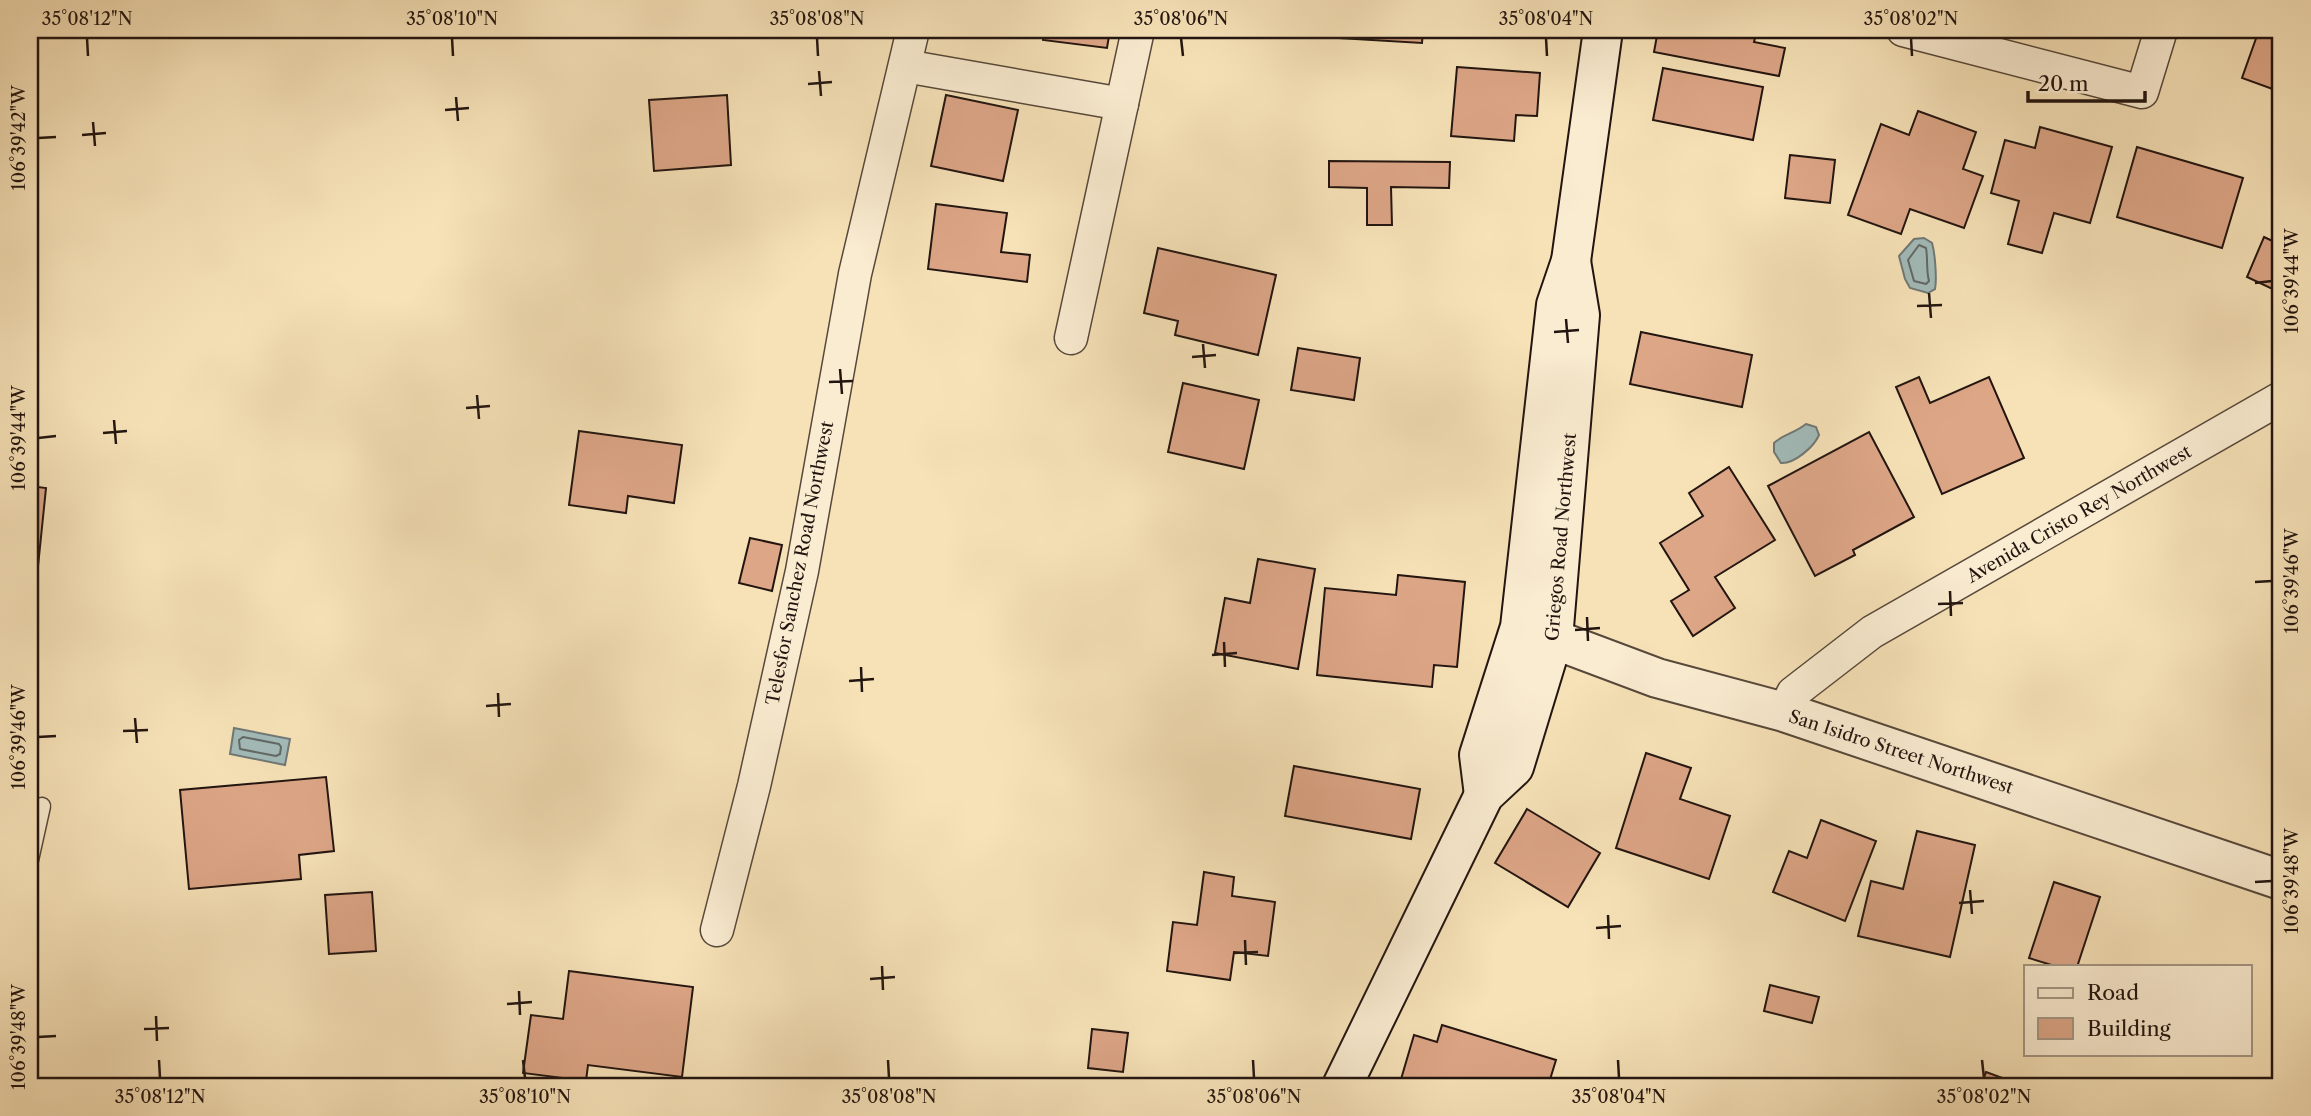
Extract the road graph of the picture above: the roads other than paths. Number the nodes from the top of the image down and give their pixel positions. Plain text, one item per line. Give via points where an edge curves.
1 (913, 30) edge
2 (1138, 30) edge
3 (1603, 30) edge
4 (1903, 30) edge
5 (2161, 30) edge
6 (905, 66) junction
7 (1122, 104) junction
8 (1071, 338) dead end
9 (2281, 398) edge
10 (1537, 633) junction
11 (1784, 712) junction
12 (41, 806) dead end
13 (30, 860) edge
14 (2281, 880) edge
15 (717, 930) dead end
16 (1342, 1086) edge

1 - 6 street, Telesfor Sanchez Road Northwest
2 - 7 street
3 - 10 main road, Griegos Road Northwest via 1571,261 1556,305
4 - 5 street via 2142,92
6 - 7 street
6 - 15 street, Telesfor Sanchez Road Northwest via 855,274 802,571
7 - 8 street
9 - 11 street, Avenida Cristo Rey Northwest via 1872,632 1793,693
10 - 11 main road, San Isidro Street Northwest via 1657,678
10 - 16 main road, Griegos Road Northwest via 1514,767 1484,795
11 - 14 main road, San Isidro Street Northwest
12 - 13 lane

